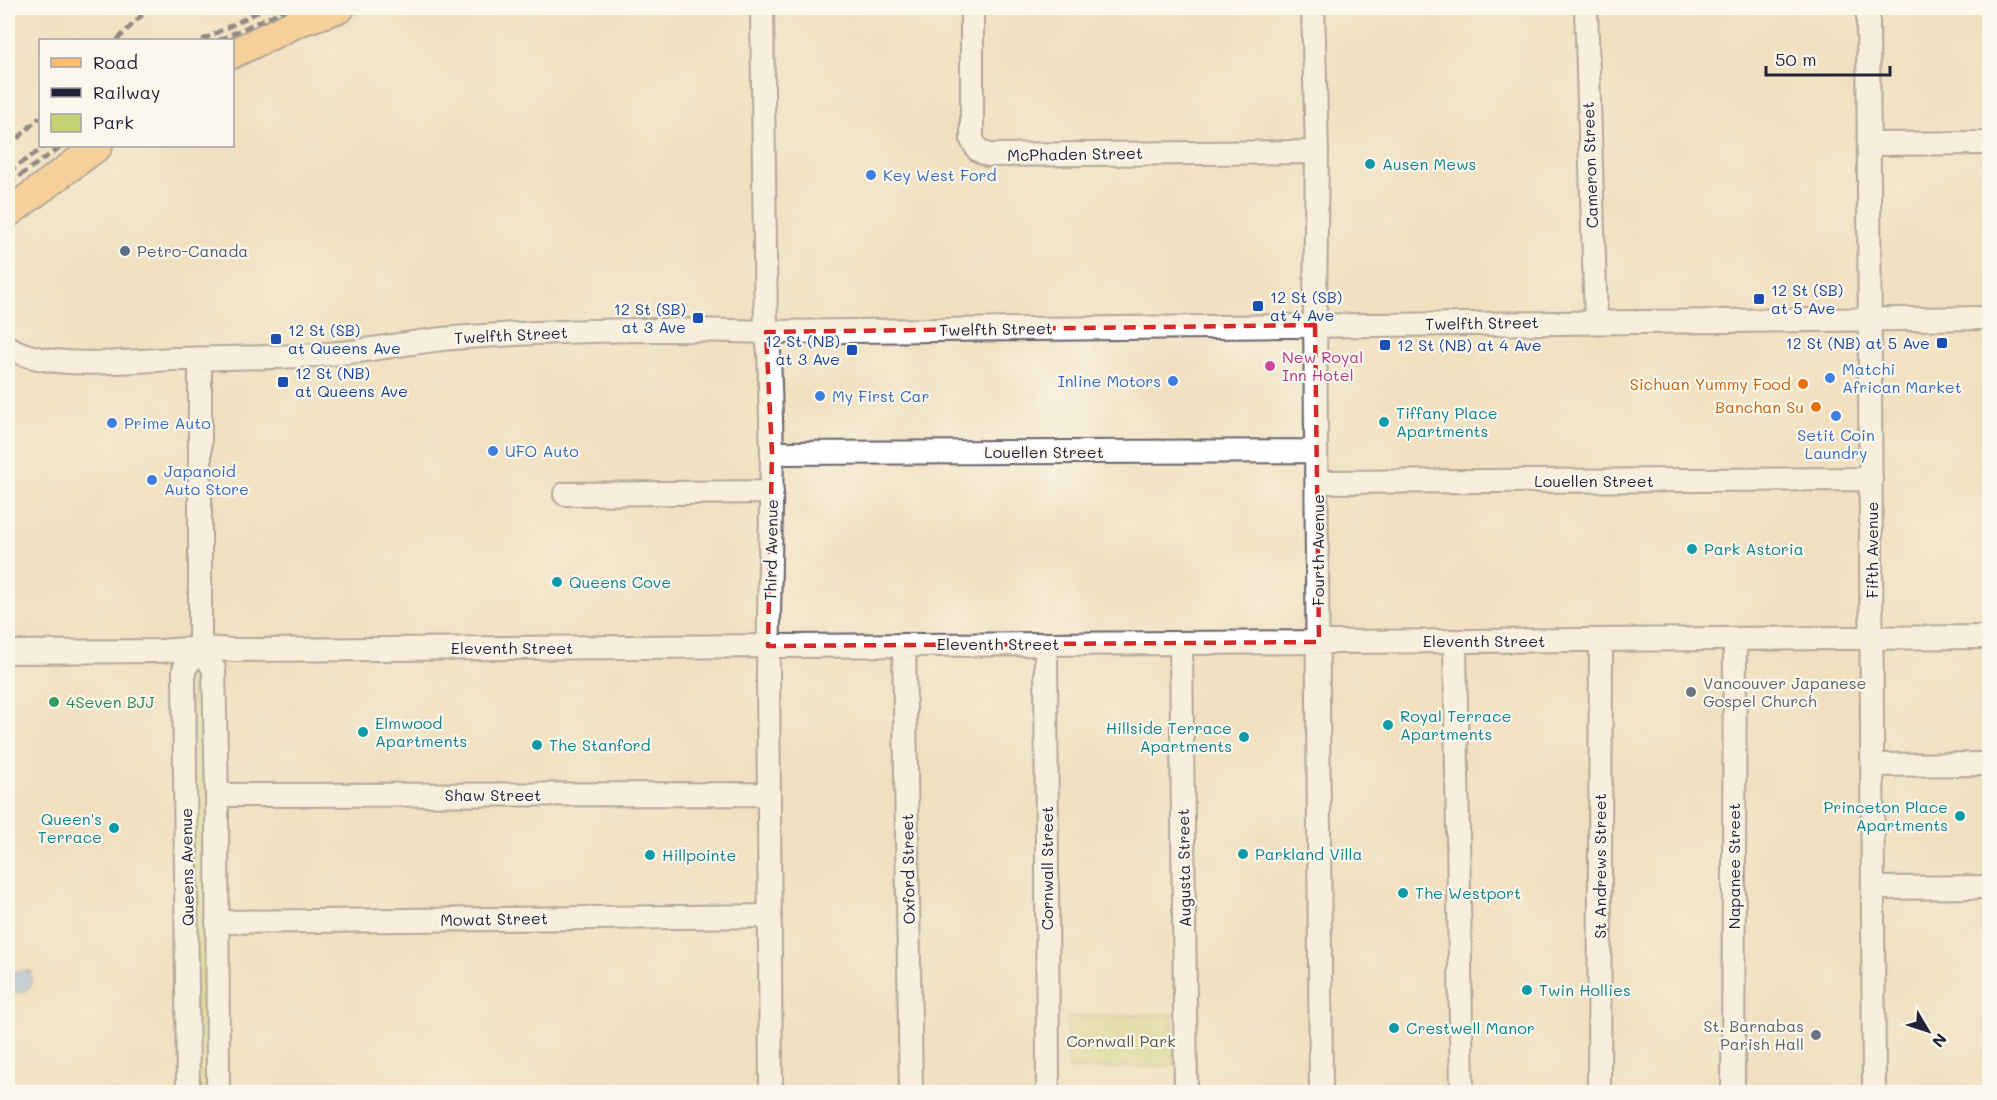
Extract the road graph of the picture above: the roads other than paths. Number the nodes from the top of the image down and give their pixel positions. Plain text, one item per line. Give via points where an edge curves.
1 (340, 8) edge
2 (762, 8) edge
3 (972, 8) edge
4 (1313, 8) edge
5 (1586, 8) edge
6 (1868, 8) edge
7 (234, 53) edge
8 (1989, 143) edge
9 (1869, 144) junction
10 (97, 147) edge
11 (1317, 152) junction
12 (8, 213) edge
13 (1989, 318) edge
14 (1870, 319) junction
15 (1596, 322) junction
16 (1316, 325) junction
17 (766, 332) junction
18 (8, 347) edge
19 (200, 359) junction
20 (1316, 451) junction
21 (772, 453) junction
22 (1871, 479) junction
23 (1317, 482) junction
24 (772, 492) junction
25 (566, 494) dead end
26 (1989, 637) edge
27 (1872, 638) junction
28 (1735, 639) junction
29 (1601, 640) junction
30 (1455, 641) junction
31 (1319, 642) junction
32 (1181, 643) junction
33 (1046, 644) junction
34 (904, 645) junction
35 (768, 646) junction
36 (200, 648) junction
37 (8, 652) edge
38 (1989, 764) edge
39 (1873, 765) junction
40 (769, 794) junction
41 (217, 795) junction
42 (1989, 887) edge
43 (1874, 888) junction
44 (770, 916) junction
45 (217, 922) junction
46 (188, 1092) edge
47 (218, 1092) edge
48 (771, 1092) edge
49 (911, 1092) edge
50 (1048, 1092) edge
51 (1186, 1092) edge
52 (1321, 1092) edge
53 (1462, 1092) edge
54 (1599, 1092) edge
55 (1733, 1092) edge
56 (1874, 1092) edge

1 - 7 main road via 298,22
2 - 17 street, Third Avenue
3 - 11 street, McPhaden Street via 972,140 978,150 988,155
4 - 11 street, Fourth Avenue
5 - 15 street, Cameron Street
6 - 9 street, Fifth Avenue
8 - 9 street
9 - 14 street, Fifth Avenue
10 - 12 main road
11 - 16 street, Fourth Avenue
13 - 14 street, Twelfth Street
14 - 15 street, Twelfth Street
14 - 22 street, Fifth Avenue
15 - 16 street, Twelfth Street
16 - 17 street, Twelfth Street
16 - 20 street, Fourth Avenue
17 - 19 street, Twelfth Street via 589,331 464,337 339,353
17 - 21 street, Third Avenue
18 - 19 street, Twelfth Street via 32,358 64,361
19 - 36 street, Queens Avenue
20 - 21 street, Louellen Street
20 - 23 street, Fourth Avenue
21 - 24 street, Third Avenue
22 - 23 street, Louellen Street
22 - 27 street, Fifth Avenue
23 - 31 street, Fourth Avenue
24 - 25 street
24 - 35 street, Third Avenue
26 - 27 street, Eleventh Street
27 - 28 street, Eleventh Street
27 - 39 street, Fifth Avenue
28 - 29 street, Eleventh Street
28 - 55 street, Napanee Street
29 - 30 street, Eleventh Street
29 - 54 street, St Andrews Street
30 - 31 street, Eleventh Street
30 - 53 street
31 - 32 street, Eleventh Street
31 - 52 street, Fourth Avenue
32 - 33 street, Eleventh Street
32 - 51 street, Augusta Street
33 - 34 street, Eleventh Street
33 - 50 street, Cornwall Street
34 - 35 street, Eleventh Street
34 - 49 street, Oxford Street
35 - 36 street, Eleventh Street
35 - 40 street, Third Avenue
36 - 37 street, Eleventh Street
36 - 41 street, Queens Avenue via 214,669
36 - 46 street, Queens Avenue via 184,669
38 - 39 street
39 - 43 street, Fifth Avenue
40 - 41 street, Shaw Street
40 - 44 street, Third Avenue
41 - 45 street, Queens Avenue
42 - 43 street
43 - 56 street, Fifth Avenue
44 - 45 street, Mowat Street
44 - 48 street, Third Avenue
45 - 47 street, Queens Avenue

